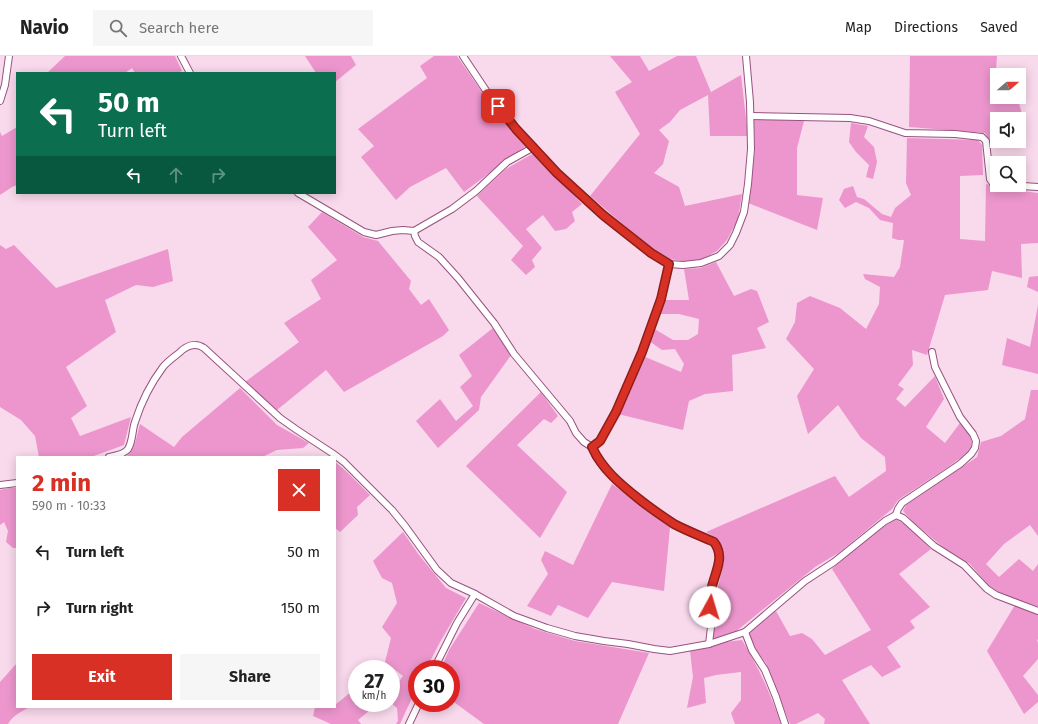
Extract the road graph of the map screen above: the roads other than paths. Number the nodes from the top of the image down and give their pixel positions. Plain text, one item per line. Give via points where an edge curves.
1 (9, 56) edge
2 (181, 56) edge
3 (463, 56) edge
4 (746, 56) edge
5 (189, 72) edge
6 (0, 101) edge
7 (751, 116) junction
8 (534, 147) junction
9 (990, 178) edge
10 (1026, 186) edge
11 (1038, 187) edge
12 (300, 194) edge
13 (414, 231) junction
14 (669, 264) junction
15 (932, 352) dead end
16 (592, 447) junction
17 (112, 456) edge
18 (336, 456) edge
19 (336, 456) edge
20 (16, 483) edge
21 (0, 485) edge
22 (896, 515) junction
23 (475, 594) junction
24 (1038, 611) edge
25 (745, 632) junction
26 (709, 644) junction
27 (438, 660) edge
28 (415, 712) edge
29 (409, 724) edge
30 (785, 724) edge

1 - 6 street
2 - 5 street
3 - 8 street via 489,95
4 - 7 street
7 - 9 street via 850,118 905,133 982,137 986,141
7 - 14 street via 751,149 744,212 730,245 719,256 701,264
8 - 13 street via 507,162 452,209
8 - 14 street via 557,173 603,215
10 - 11 street
12 - 13 street via 364,232 376,235 392,231
13 - 16 street via 418,242 439,258 458,278 494,323 514,354 570,421 576,433
14 - 16 street via 661,299 642,352 616,412 600,441
15 - 22 street via 935,367 960,418 976,441 975,448 960,464 902,503
16 - 26 street via 604,468 635,496 675,524 714,542 718,547 719,561 711,591
17 - 18 street via 128,450 147,391 164,366 183,349 194,344 201,346 280,418
19 - 23 street via 392,510 444,578
20 - 21 street
22 - 24 street via 903,518 934,546 964,565 987,589
22 - 25 street via 805,581
23 - 26 street via 514,616 575,636 670,651
23 - 27 street via 456,623
25 - 26 street
25 - 30 street via 752,650 765,670
28 - 29 street

